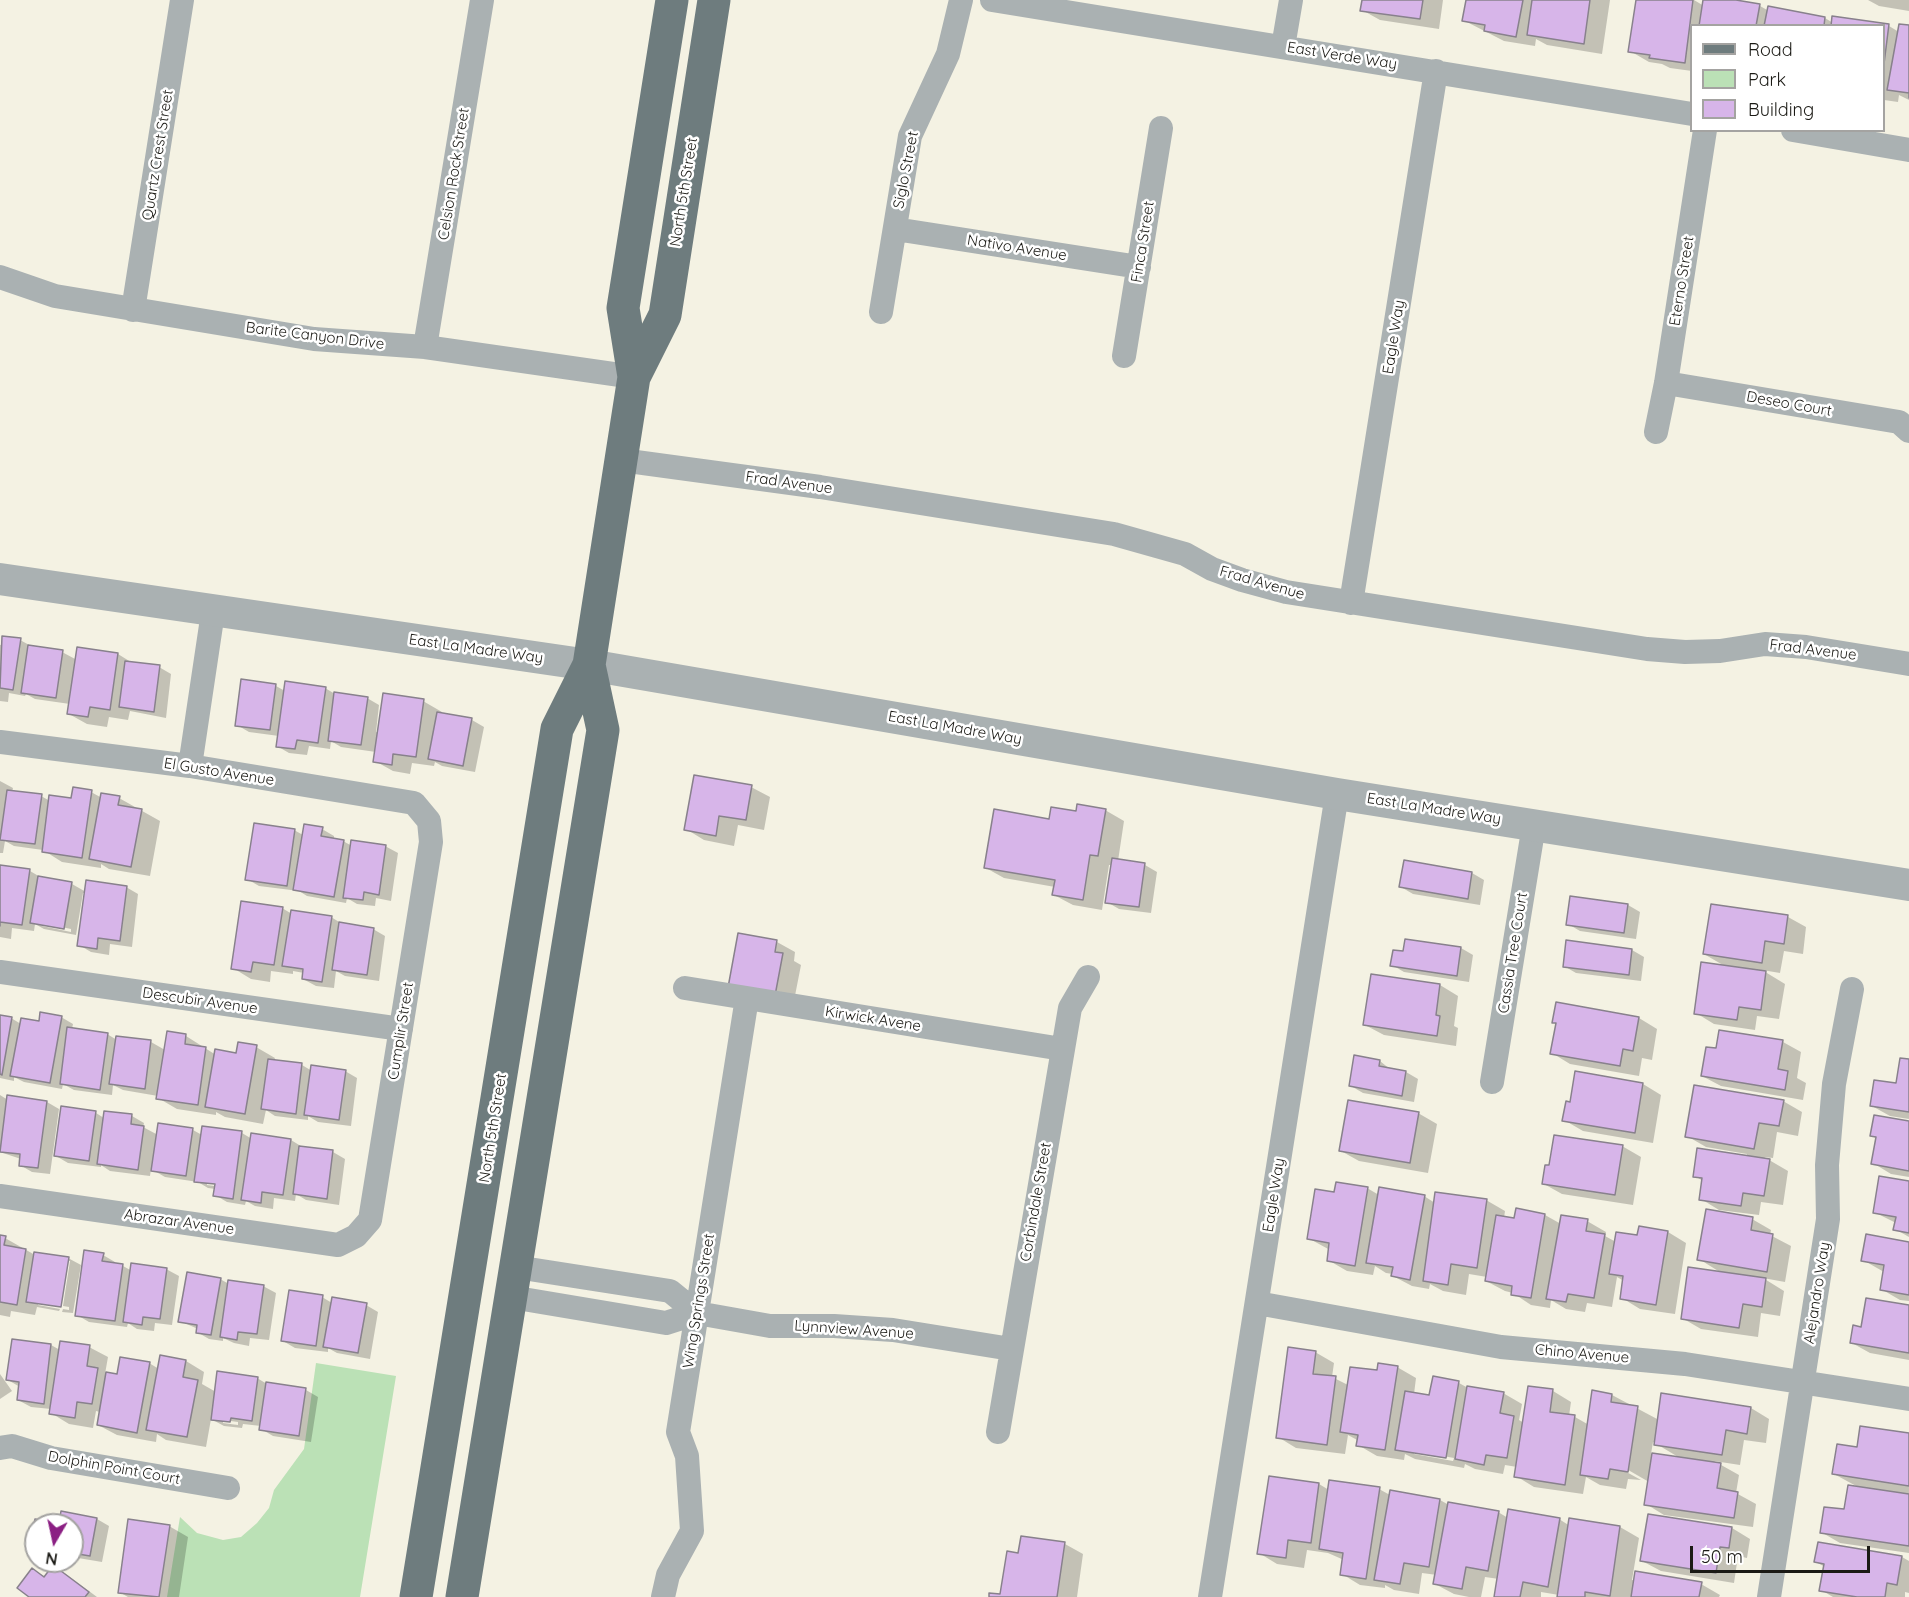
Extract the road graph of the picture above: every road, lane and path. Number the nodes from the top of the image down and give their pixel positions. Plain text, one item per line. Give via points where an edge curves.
1 (182, 0) edge
2 (482, 0) edge
3 (672, 0) edge
4 (714, 0) edge
5 (961, 0) edge
6 (992, 0) edge
7 (1291, 0) edge
8 (1283, 47) junction
9 (1436, 71) junction
10 (1690, 114) edge
11 (1161, 128) dead end
12 (1705, 132) edge
13 (1805, 132) edge
14 (1909, 150) edge
15 (895, 228) junction
16 (1139, 267) junction
17 (0, 277) edge
18 (133, 310) junction
19 (881, 312) dead end
20 (425, 347) junction
21 (1124, 356) dead end
22 (634, 377) junction
23 (1666, 383) junction
24 (1909, 431) edge
25 (1656, 432) dead end
26 (621, 460) junction
27 (0, 579) edge
28 (1351, 603) junction
29 (213, 612) junction
30 (1909, 664) edge
31 (589, 665) junction
32 (0, 742) edge
33 (190, 766) junction
34 (1337, 794) junction
35 (429, 821) joint
36 (1534, 825) junction
37 (1909, 885) edge
38 (0, 972) edge
39 (1088, 977) dead end
40 (685, 988) dead end
41 (1852, 988) dead end
42 (747, 998) junction
43 (401, 1029) junction
44 (1062, 1049) junction
45 (1492, 1082) dead end
46 (0, 1196) edge
47 (356, 1236) joint
48 (513, 1282) junction
49 (1257, 1303) junction
50 (697, 1313) junction
51 (1011, 1349) junction
52 (1803, 1383) junction
53 (1909, 1400) edge
54 (998, 1432) dead end
55 (0, 1448) edge
56 (228, 1488) dead end
57 (416, 1597) edge
58 (462, 1597) edge
59 (663, 1597) edge
60 (1210, 1597) edge
61 (1769, 1597) edge

1 - 18 street, Quartz Crest Street
2 - 20 street, Celsion Rock Street
3 - 22 main road, North 5th Street via 624,308
4 - 22 main road, North 5th Street via 665,315
5 - 15 street, Siglo Street via 948,54 910,136
6 - 8 street, East Verde Way
7 - 8 street
8 - 9 street, East Verde Way
9 - 10 street, East Verde Way
9 - 28 street, Eagle Way
11 - 16 street, Finca Street
12 - 23 street, Eterno Street
13 - 14 street
15 - 16 street, Nativo Avenue
15 - 19 street, Siglo Street
16 - 21 street, Finca Street
17 - 18 street, Barite Canyon Drive via 54,296
18 - 20 street, Barite Canyon Drive via 314,339
20 - 22 street, Barite Canyon Drive
22 - 26 main road, North 5th Street
23 - 24 street, Deseo Court via 1899,422
23 - 25 street, Eterno Street
26 - 28 street, Frad Avenue via 1114,534 1185,554 1242,580
26 - 31 main road, North 5th Street
27 - 29 street, East La Madre Way
28 - 30 street, Frad Avenue via 1647,649 1720,651 1765,644
29 - 31 street, East La Madre Way
29 - 33 street
31 - 34 street, East La Madre Way
31 - 48 main road, North 5th Street via 603,730
31 - 57 main road, North 5th Street via 557,729
32 - 33 street, El Gusto Avenue
33 - 35 street, El Gusto Avenue via 414,803
34 - 36 street, East La Madre Way
34 - 49 street, Eagle Way
35 - 43 street, Cumplir Street via 431,842
36 - 37 street, East La Madre Way
36 - 45 street, Cassia Tree Court
38 - 43 street, Descubir Avenue
39 - 44 street, Corbindale Street via 1070,1008
40 - 42 street, Kirwick Avene
41 - 52 street, Alejandro Way via 1834,1084 1827,1165 1828,1219
42 - 44 street, Kirwick Avene
42 - 50 street, Wing Springs Street
43 - 47 street, Cumplir Street via 370,1220
44 - 51 street, Corbindale Street
46 - 47 street, Abrazar Avenue via 338,1245
48 - 50 street, Lynnview Avenue via 666,1323
48 - 50 street, Lynnview Avenue via 670,1291
48 - 58 main road, North 5th Street
49 - 52 street, Chino Avenue via 1501,1347 1685,1364
49 - 60 street, Eagle Way
50 - 51 street, Lynnview Avenue via 770,1326 893,1330
50 - 59 street, Wing Springs Street via 678,1432 687,1456 692,1531 668,1575
51 - 54 street, Corbindale Street
52 - 53 street, Chino Avenue
52 - 61 street, Alejandro Way
55 - 56 street, Dolphin Point Court via 12,1446 51,1458

